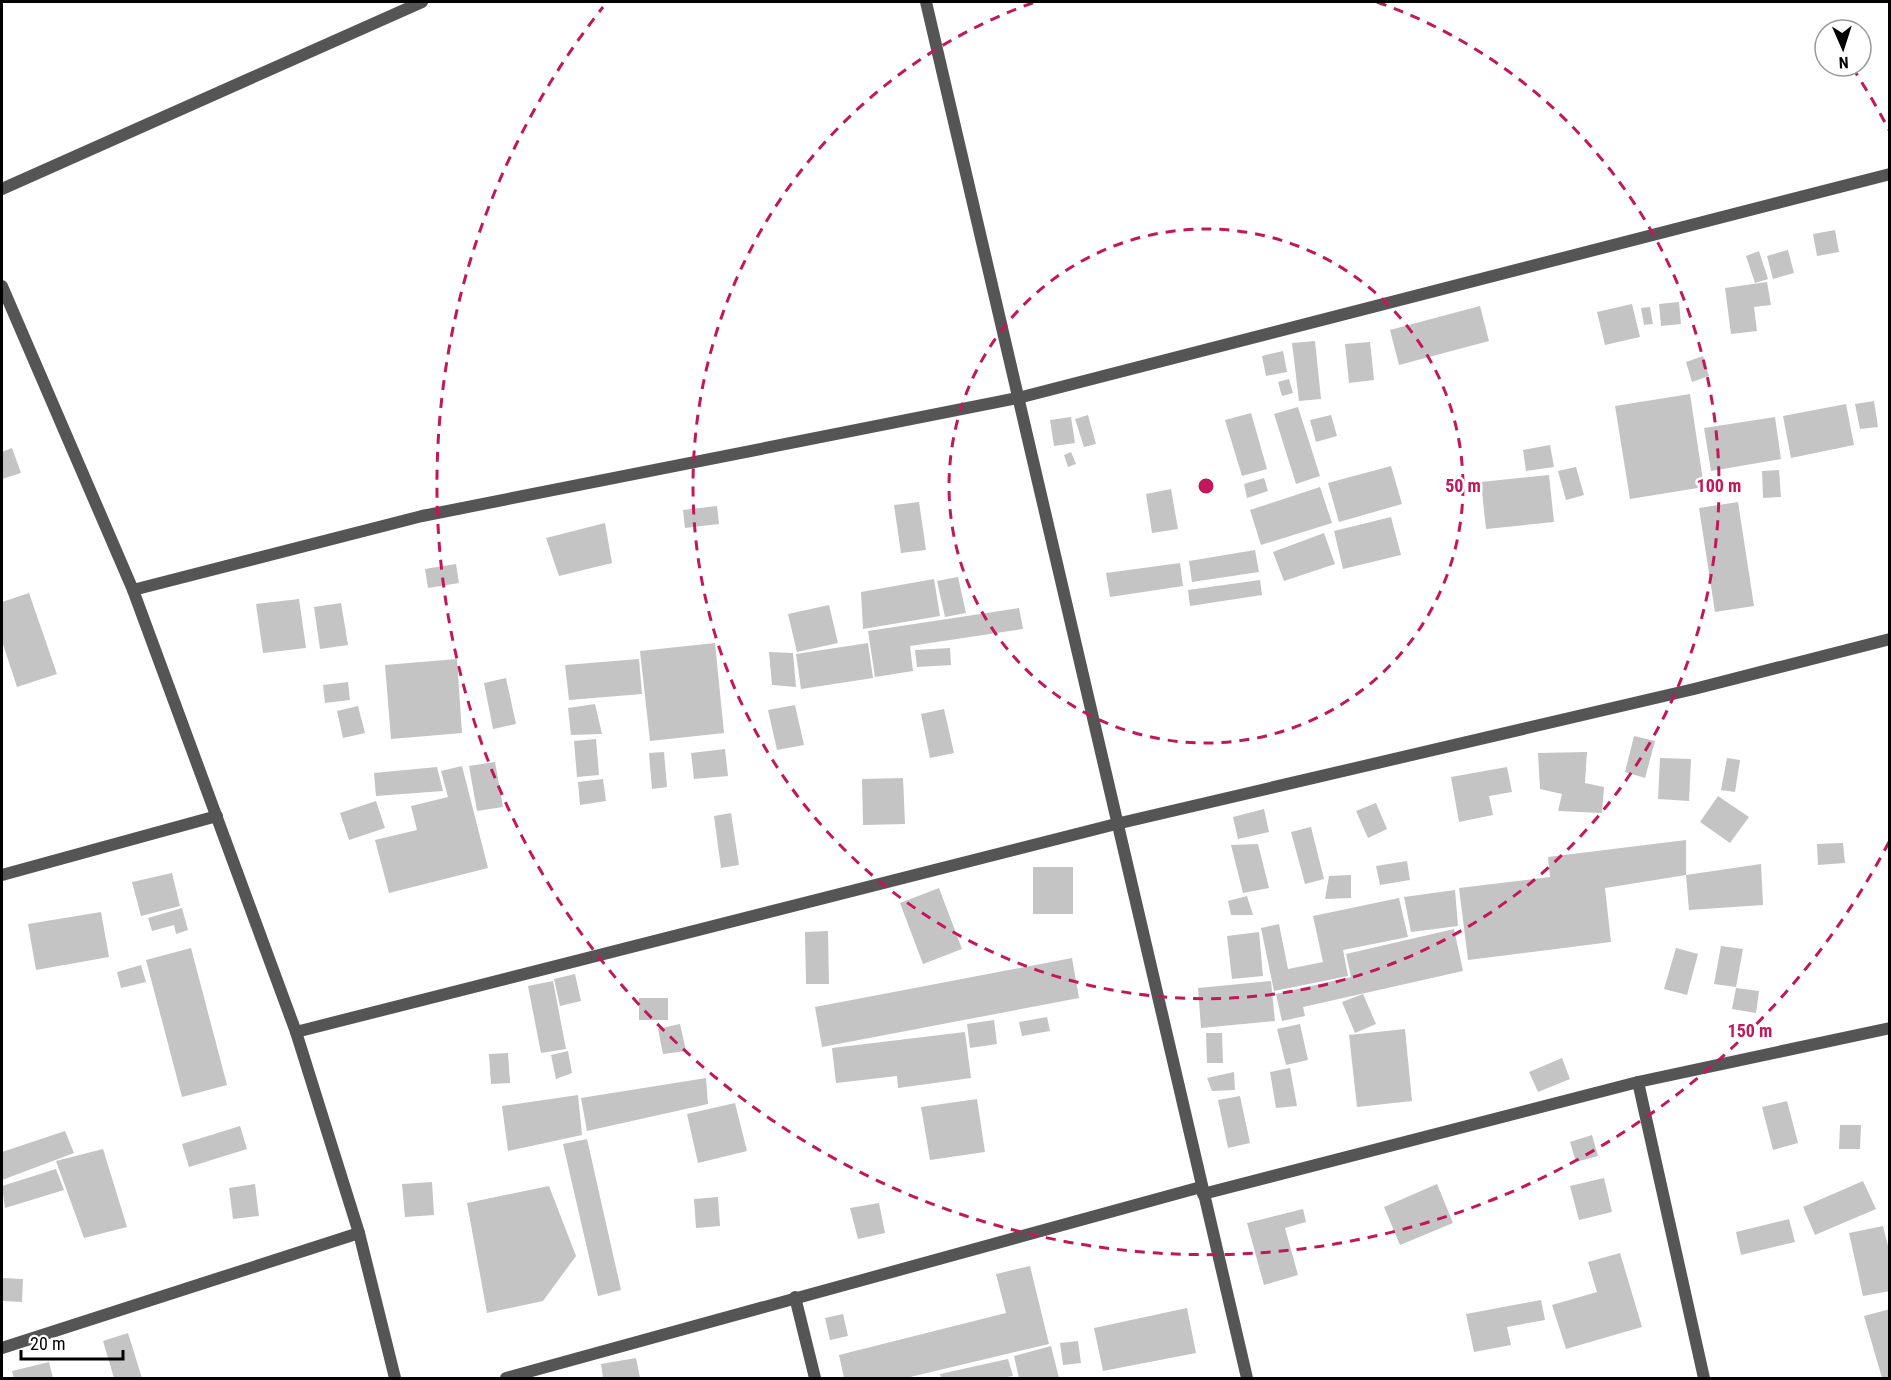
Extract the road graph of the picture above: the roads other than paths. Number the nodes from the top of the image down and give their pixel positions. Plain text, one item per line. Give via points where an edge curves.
1 (422, 2) edge
2 (926, 2) edge
3 (1890, 174) edge
4 (2, 189) edge
5 (2, 286) edge
6 (1018, 398) junction
7 (133, 590) junction
8 (1890, 639) edge
9 (217, 816) junction
10 (1116, 824) junction
11 (2, 875) edge
12 (1890, 1028) edge
13 (296, 1032) junction
14 (1638, 1082) junction
15 (1201, 1187) junction
16 (359, 1233) junction
17 (795, 1297) junction
18 (2, 1348) edge
19 (395, 1378) edge
20 (506, 1378) edge
21 (815, 1378) edge
22 (1247, 1378) edge
23 (1704, 1378) edge

1 - 4 street
2 - 6 street
3 - 6 street
5 - 7 street
6 - 7 street via 422,516
6 - 10 street
7 - 9 street
8 - 10 street via 1694,689
9 - 11 street
9 - 13 street
10 - 13 street
10 - 15 street
12 - 14 street
13 - 16 street
14 - 15 street via 1203,1194
14 - 23 street
15 - 17 street
15 - 22 street
16 - 18 street
16 - 19 street
17 - 20 street
17 - 21 street

